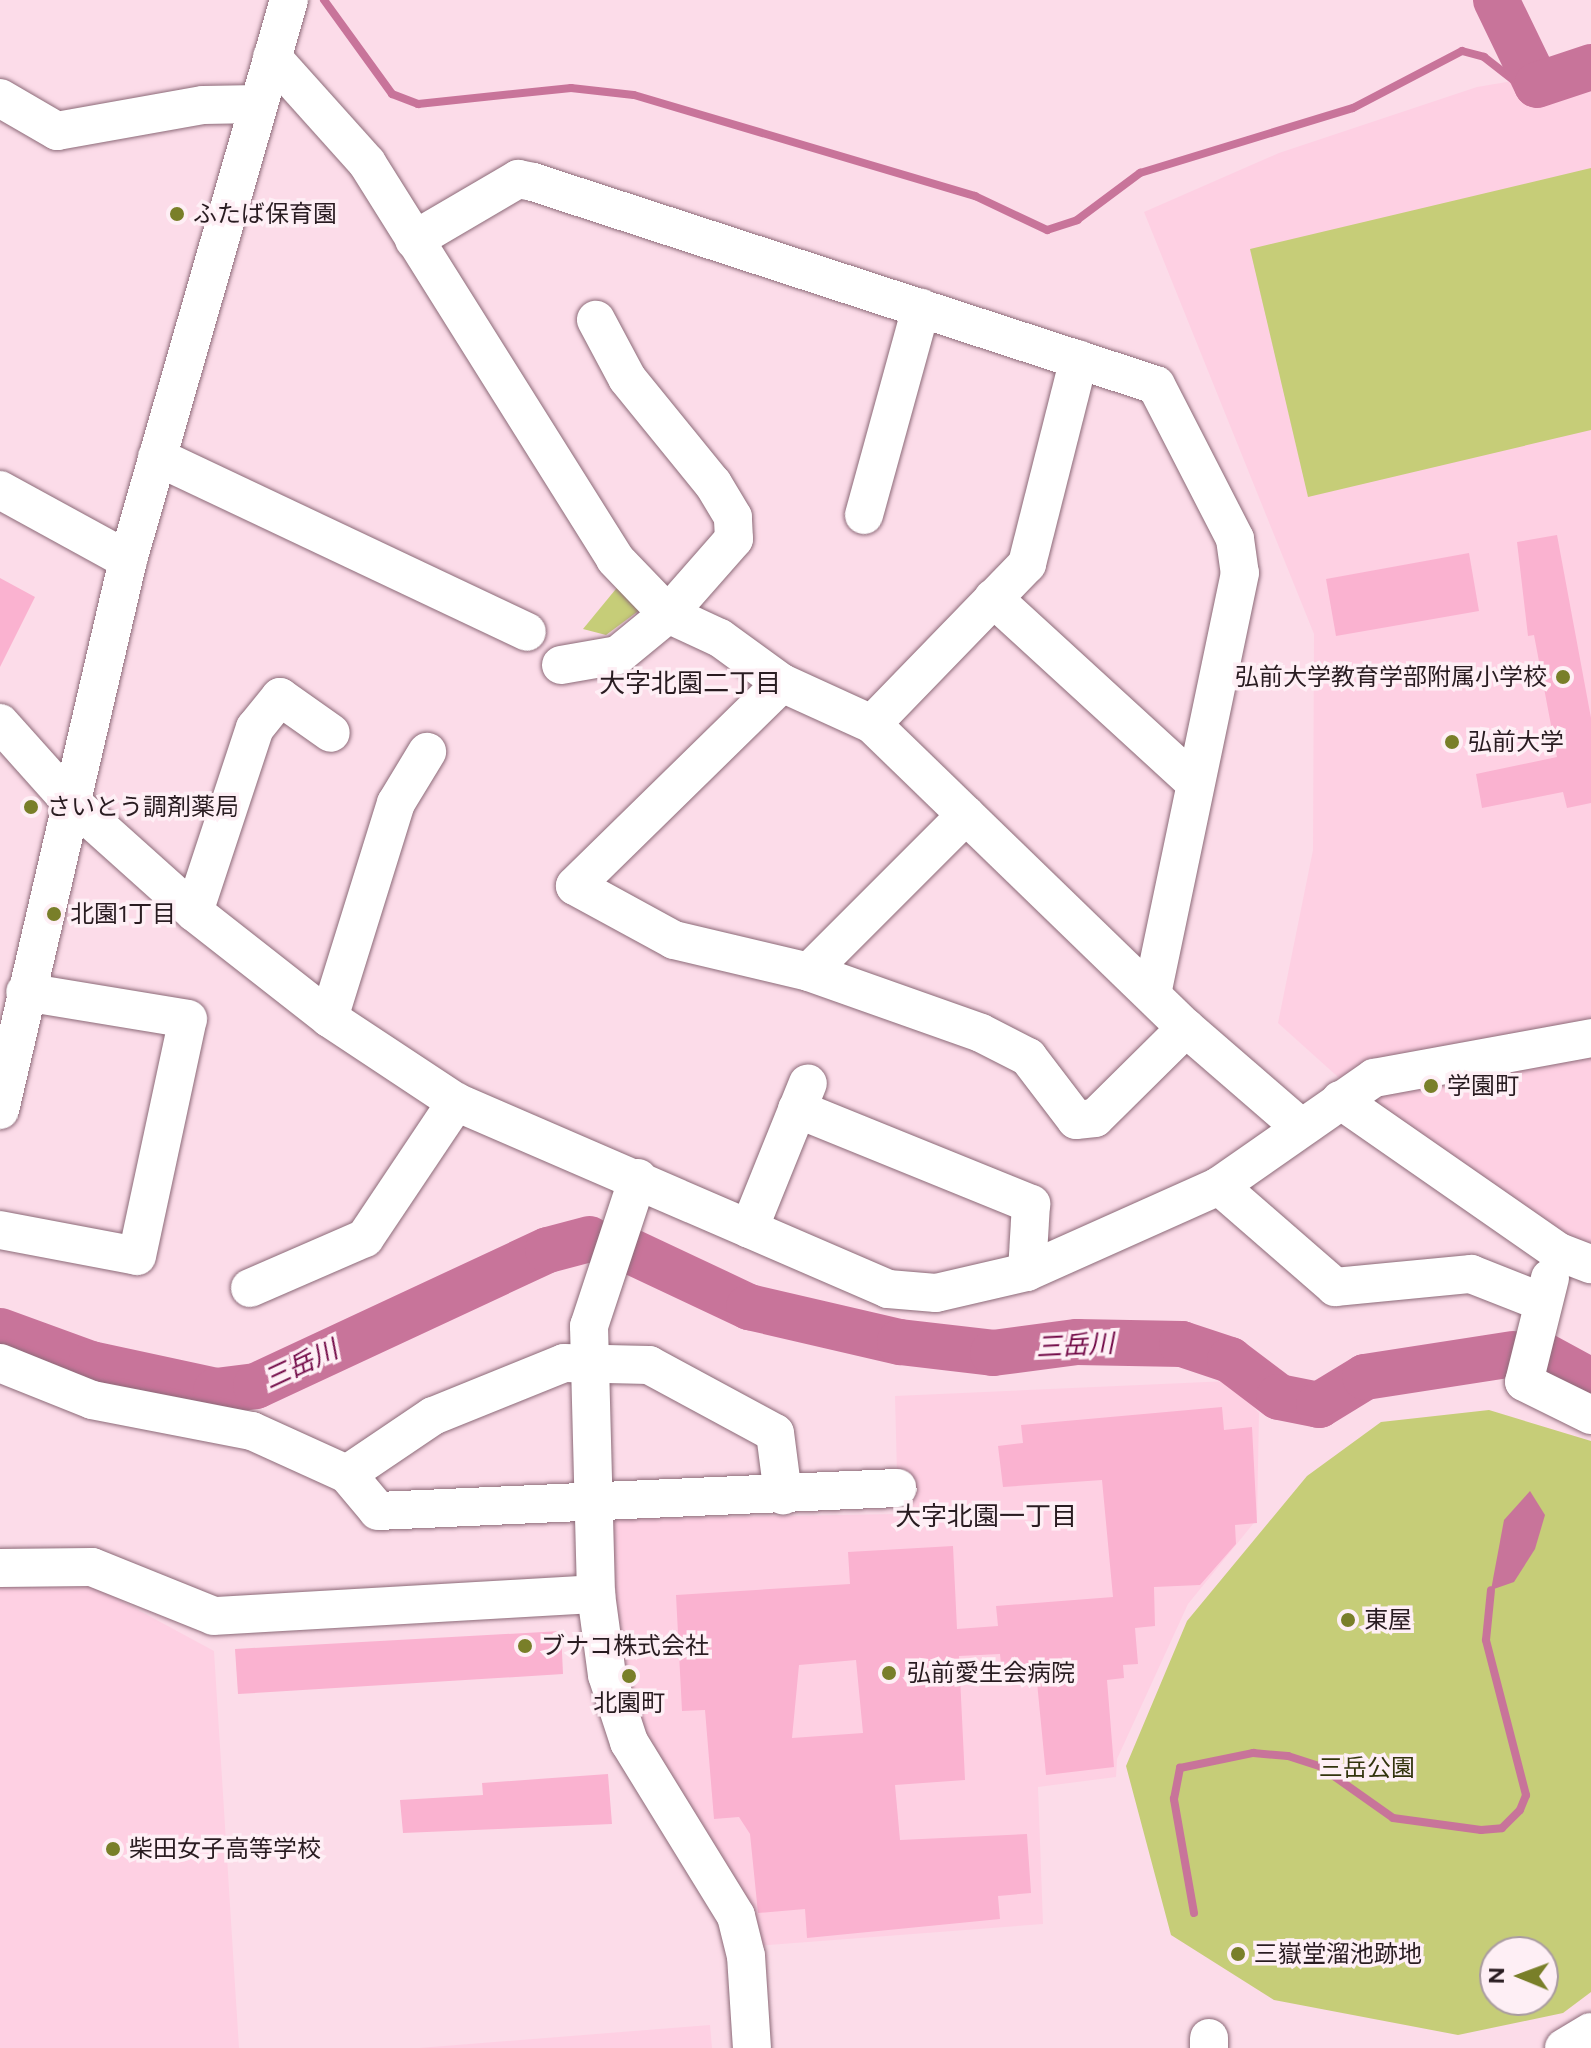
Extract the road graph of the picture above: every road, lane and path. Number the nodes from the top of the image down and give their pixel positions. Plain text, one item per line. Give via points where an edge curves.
1 (289, 0) edge
2 (272, 57) junction
3 (0, 98) edge
4 (259, 104) junction
5 (414, 240) junction
6 (921, 308) junction
7 (596, 320) dead end
8 (1079, 359) junction
9 (157, 457) junction
10 (0, 490) edge
11 (864, 515) dead end
12 (128, 560) junction
13 (993, 598) junction
14 (668, 614) junction
15 (527, 632) dead end
16 (561, 665) dead end
17 (782, 683) junction
18 (0, 723) edge
19 (872, 724) junction
20 (331, 733) dead end
21 (427, 752) dead end
22 (1195, 783) junction
23 (67, 798) junction
24 (966, 815) junction
25 (194, 912) junction
26 (809, 972) junction
27 (25, 992) junction
28 (1152, 993) junction
29 (329, 1018) junction
30 (1186, 1028) junction
31 (8, 1030) edge
32 (1591, 1038) edge
33 (1340, 1100) junction
34 (456, 1102) junction
35 (0, 1110) edge
36 (1299, 1126) junction
37 (638, 1178) junction
38 (1219, 1186) junction
39 (749, 1229) junction
40 (0, 1230) edge
41 (1575, 1258) edge
42 (1027, 1272) junction
43 (250, 1288) dead end
44 (1542, 1302) junction
45 (0, 1363) edge
46 (588, 1365) junction
47 (1591, 1415) edge
48 (347, 1474) junction
49 (897, 1488) dead end
50 (783, 1495) junction
51 (593, 1500) junction
52 (0, 1568) edge
53 (596, 1594) junction
54 (1591, 2032) edge
55 (752, 2048) edge
56 (1564, 2048) edge

1 - 2 street
2 - 4 street
2 - 5 street via 367,163
3 - 4 street via 57,131 203,105
4 - 9 street
5 - 6 street via 518,179
5 - 14 street via 576,504
6 - 8 street
6 - 11 street
7 - 14 street via 627,378 688,447 733,517 729,548
8 - 13 street via 1027,564
8 - 22 street via 1156,385 1235,539 1240,573
9 - 12 street
9 - 15 street
10 - 12 street
12 - 23 street
13 - 19 street
13 - 22 street
14 - 16 street via 618,655 580,656
14 - 17 street via 720,638
17 - 19 street
17 - 26 street via 575,886 674,940
18 - 23 street
19 - 24 street
20 - 25 street via 280,697 255,728
21 - 29 street via 396,803
22 - 28 street
23 - 25 street
23 - 27 street
24 - 26 street
24 - 28 street
25 - 29 street
26 - 30 street via 911,1004 1028,1057 1076,1120 1095,1118
27 - 31 street
27 - 40 street via 188,1019 137,1256
28 - 30 street
29 - 34 street
30 - 36 street
31 - 35 street
32 - 33 street via 1374,1078
33 - 36 street
33 - 41 street
34 - 37 street
34 - 43 street via 365,1238
36 - 38 street
37 - 39 street
37 - 46 street via 589,1326
38 - 42 street
38 - 44 street via 1335,1287 1471,1274
39 - 42 street via 888,1289 936,1293
39 - 42 street via 802,1096 1031,1204
41 - 44 street
44 - 47 street via 1524,1382
45 - 48 street via 92,1400 252,1431
46 - 48 street via 564,1363 433,1416
46 - 50 street via 649,1365 775,1433
46 - 51 street
48 - 51 street via 378,1511
49 - 50 street
50 - 51 street
51 - 53 street
52 - 53 street via 92,1567 214,1616
53 - 55 street via 607,1675 629,1742 736,1916 746,1956
54 - 56 street

